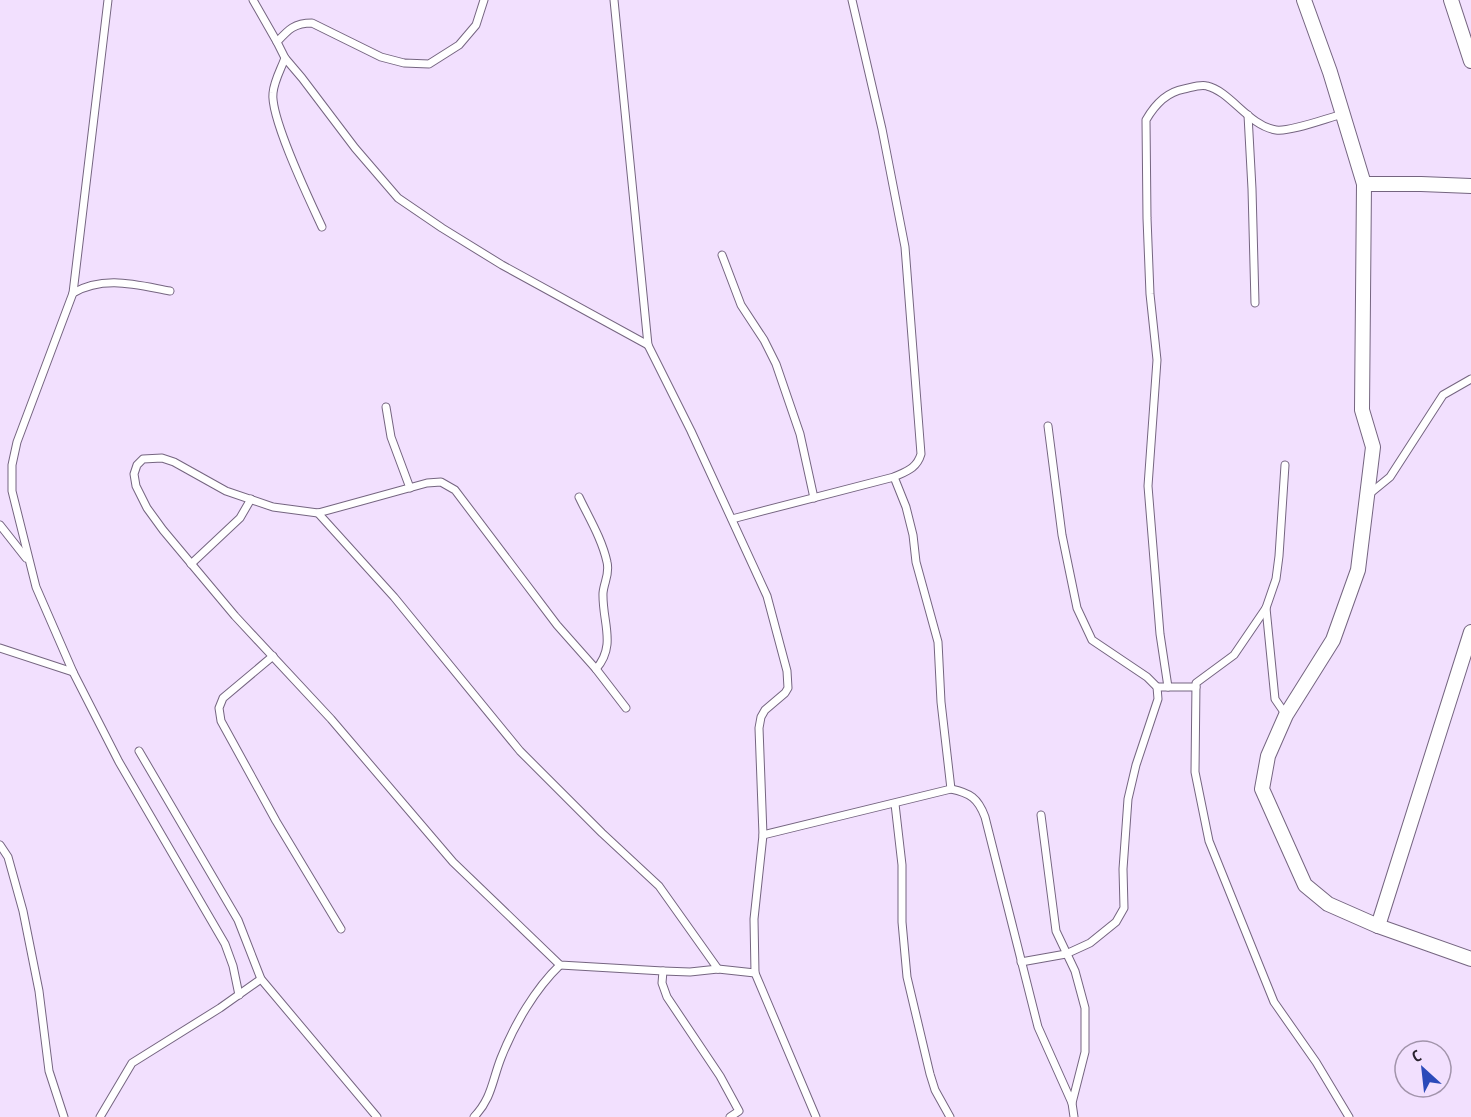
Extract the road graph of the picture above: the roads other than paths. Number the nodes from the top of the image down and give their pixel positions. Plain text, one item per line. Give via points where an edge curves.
1 (108, 0) edge
2 (253, 0) edge
3 (484, 0) edge
4 (614, 0) edge
5 (852, 0) edge
6 (1304, 0) edge
7 (1451, 0) edge
8 (277, 42) junction
9 (285, 58) junction
10 (1471, 61) edge
11 (1343, 114) junction
12 (1248, 115) junction
13 (1364, 184) junction
14 (1471, 186) edge
15 (322, 227) dead end
16 (722, 255) dead end
17 (170, 291) dead end
18 (73, 293) junction
19 (1255, 303) dead end
20 (648, 345) junction
21 (1471, 379) edge
22 (386, 407) dead end
23 (1048, 426) dead end
24 (1285, 465) dead end
25 (894, 477) junction
26 (410, 488) junction
27 (1368, 495) junction
28 (579, 497) dead end
29 (814, 498) junction
30 (251, 499) junction
31 (318, 513) junction
32 (732, 519) junction
33 (0, 525) edge
34 (28, 560) junction
35 (191, 564) junction
36 (1266, 608) junction
37 (1471, 632) edge
38 (0, 648) edge
39 (273, 656) junction
40 (596, 669) junction
41 (73, 672) junction
42 (1156, 687) junction
43 (1168, 687) junction
44 (1196, 687) junction
45 (626, 708) dead end
46 (1286, 716) junction
47 (139, 751) dead end
48 (951, 789) junction
49 (895, 804) junction
50 (1041, 814) dead end
51 (763, 835) junction
52 (0, 845) edge
53 (1378, 926) junction
54 (341, 929) dead end
55 (1066, 954) junction
56 (1471, 959) edge
57 (1021, 962) junction
58 (561, 965) junction
59 (718, 969) junction
60 (663, 971) junction
61 (755, 973) junction
62 (261, 979) junction
63 (239, 994) junction
64 (1072, 1103) junction
65 (64, 1117) edge
66 (100, 1117) edge
67 (377, 1117) edge
68 (474, 1117) edge
69 (730, 1117) edge
70 (816, 1117) edge
71 (950, 1117) edge
72 (1074, 1117) edge
73 (1349, 1117) edge

1 - 18 lane
2 - 8 lane
3 - 8 lane via 476,25 459,45 429,64 381,57 312,23 300,23
4 - 20 lane
5 - 25 lane via 905,247 921,454 914,468
6 - 11 street
7 - 10 street
8 - 9 lane
9 - 15 lane via 273,94 275,109
9 - 20 lane via 398,198 502,265
11 - 12 lane via 1278,130
11 - 13 street
12 - 19 lane
12 - 43 lane via 1206,85 1179,90 1155,106 1146,120 1150,294 1157,360 1148,486
13 - 14 street
13 - 27 street via 1362,410 1373,447
16 - 29 lane via 741,305 776,364 800,434
17 - 18 lane via 101,282
18 - 34 lane via 12,465 12,491
20 - 32 lane
21 - 27 lane via 1443,395 1390,477
22 - 26 lane via 391,437
23 - 42 lane via 1062,535 1077,608 1092,640
24 - 36 lane via 1276,579
25 - 29 lane
25 - 48 lane via 906,507 938,642
26 - 31 lane
26 - 40 lane via 441,482 455,490
27 - 46 street via 1358,570 1333,640
28 - 40 lane via 605,553 609,574 603,592 608,646
29 - 32 lane
30 - 31 lane via 273,507
30 - 35 lane via 240,518
30 - 35 lane via 226,491 162,458 143,459 137,465 136,486 147,508
31 - 59 lane via 394,597 520,751 659,886
32 - 51 lane via 767,596 788,671 788,688 765,710 759,728
33 - 34 lane
34 - 41 lane
35 - 39 lane
36 - 44 lane via 1234,655 1196,683
36 - 46 lane via 1275,699
37 - 53 street
38 - 41 lane
39 - 54 lane via 223,698 219,708 221,721
39 - 58 lane via 453,862
40 - 45 lane
41 - 63 lane via 219,934
42 - 43 lane
42 - 55 lane via 1158,699 1128,800 1124,908 1104,932
43 - 44 lane
44 - 73 lane via 1195,772 1209,841 1274,1002
46 - 53 street via 1269,756 1262,789 1286,846 1305,885 1328,904
47 - 62 lane via 238,920
48 - 49 lane
48 - 57 lane via 974,796 983,810
49 - 51 lane
49 - 71 lane via 908,976 930,1074
50 - 55 lane via 1056,931
51 - 61 lane via 754,919
52 - 65 lane via 8,857 23,911 49,1071
53 - 56 street
55 - 57 lane
55 - 64 lane via 1085,1008 1085,1052
57 - 64 lane via 1038,1027
58 - 60 lane
58 - 68 lane via 534,993 500,1059 489,1095
59 - 60 lane
59 - 61 lane
60 - 69 lane via 667,997 738,1110
61 - 70 lane
62 - 63 lane
62 - 67 lane
63 - 66 lane via 132,1063
64 - 72 lane

